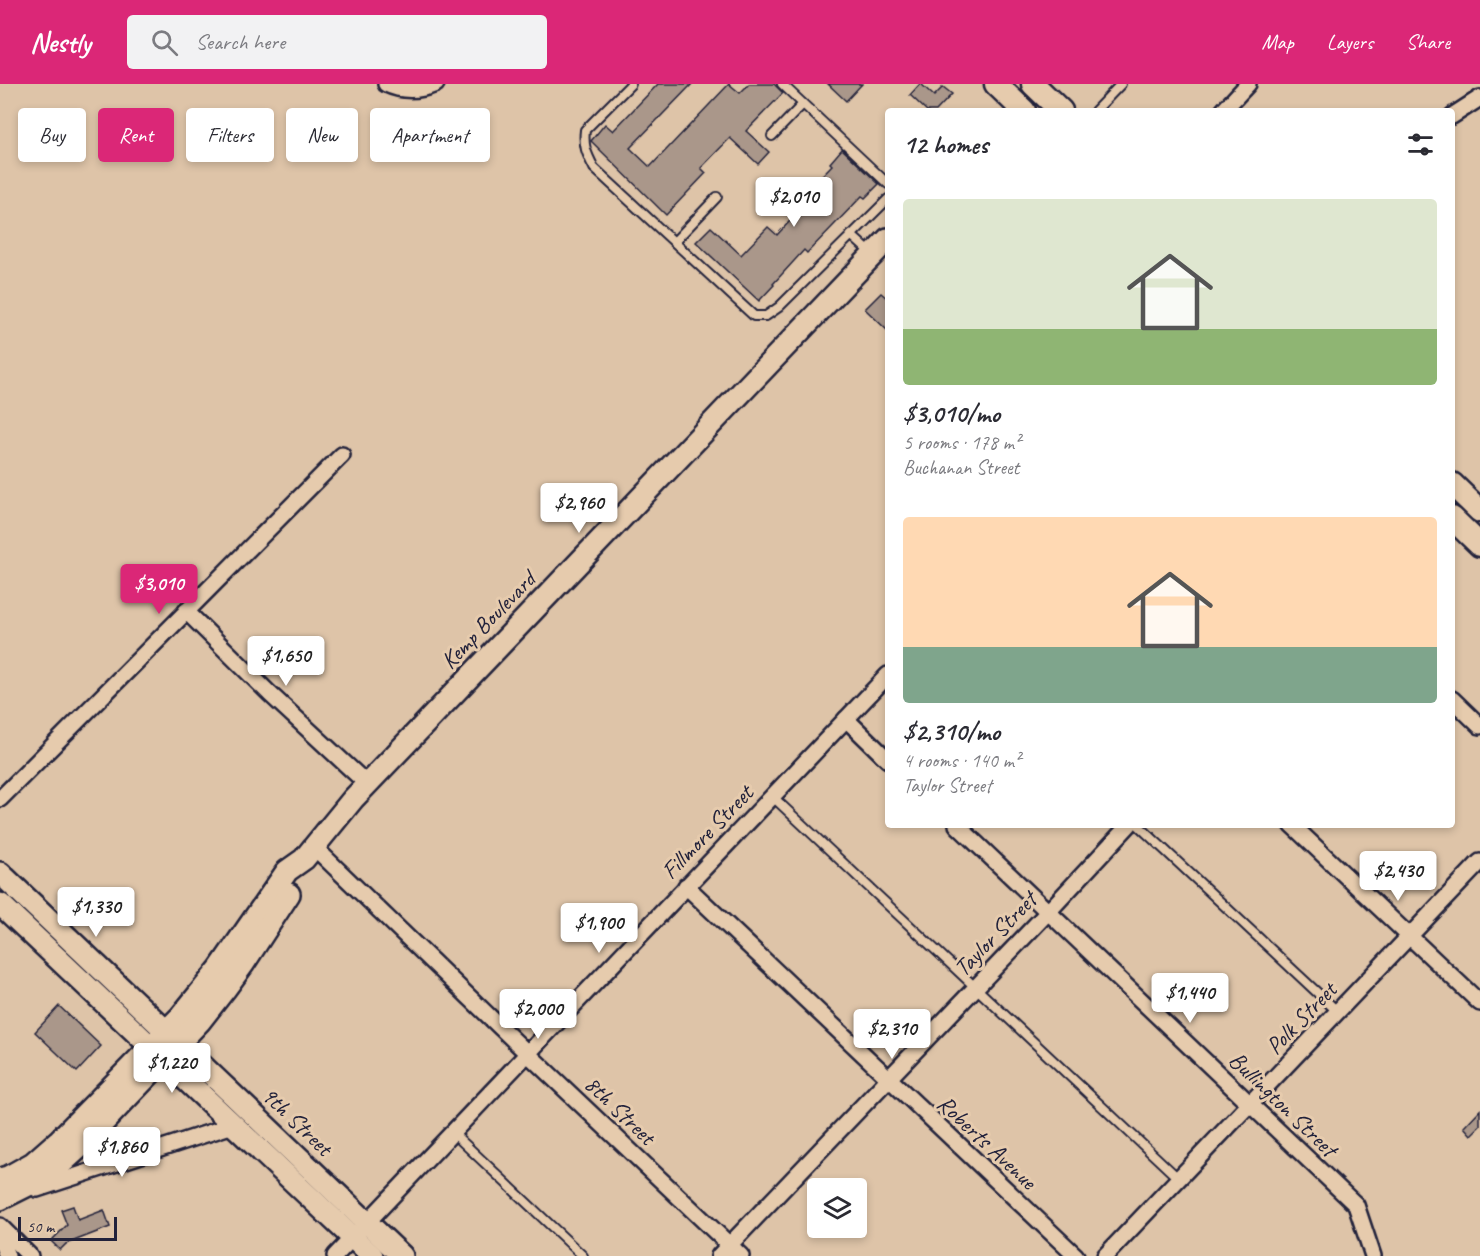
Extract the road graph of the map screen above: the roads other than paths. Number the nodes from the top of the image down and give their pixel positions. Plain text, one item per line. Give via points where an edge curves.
1 (386, 84) edge
2 (436, 84) edge
3 (631, 84) edge
4 (782, 84) edge
5 (996, 84) edge
6 (1120, 84) edge
7 (1248, 84) edge
8 (1033, 85) edge
9 (1480, 98) edge
10 (803, 104) junction
11 (1015, 108) edge
12 (1017, 108) edge
13 (1058, 108) edge
14 (1098, 108) edge
15 (1226, 108) edge
16 (1455, 114) edge
17 (772, 136) dead end
18 (885, 181) edge
19 (717, 197) dead end
20 (885, 202) edge
21 (851, 235) junction
22 (674, 242) junction
23 (885, 242) edge
24 (873, 255) junction
25 (342, 455) dead end
26 (1455, 487) edge
27 (1480, 510) edge
28 (1455, 521) edge
29 (1480, 545) edge
30 (186, 611) junction
31 (885, 678) edge
32 (1455, 702) edge
33 (846, 719) junction
34 (1480, 726) edge
35 (885, 757) edge
36 (367, 784) junction
37 (772, 796) junction
38 (0, 799) edge
39 (960, 828) edge
40 (1126, 828) edge
41 (1141, 828) edge
42 (1295, 828) edge
43 (309, 853) junction
44 (1480, 862) edge
45 (0, 873) edge
46 (686, 886) junction
47 (0, 904) edge
48 (1048, 912) junction
49 (1410, 936) junction
50 (975, 987) junction
51 (1480, 1003) edge
52 (1338, 1012) junction
53 (172, 1037) junction
54 (157, 1053) junction
55 (527, 1053) junction
56 (888, 1079) junction
57 (1250, 1104) junction
58 (233, 1125) junction
59 (453, 1132) junction
60 (0, 1179) edge
61 (1179, 1179) junction
62 (0, 1200) edge
63 (367, 1223) junction
64 (0, 1226) edge
65 (0, 1238) edge
66 (352, 1238) junction
67 (730, 1252) edge
68 (7, 1256) edge
69 (30, 1256) edge
70 (335, 1256) edge
71 (372, 1256) edge
72 (402, 1256) edge
73 (583, 1256) edge
74 (1076, 1256) edge
75 (1105, 1256) edge
76 (1373, 1256) edge

1 - 2 street via 413,90
3 - 22 lane via 585,130 585,149 594,168
4 - 10 lane
5 - 11 main road
6 - 14 lane
7 - 15 street
8 - 12 main road
8 - 13 main road
9 - 16 street
10 - 17 lane
10 - 18 lane
19 - 22 lane
20 - 21 lane
21 - 22 lane via 766,316 754,316
21 - 24 lane
23 - 24 main road, Kemp Boulevard
24 - 36 main road, Kemp Boulevard
25 - 30 street
26 - 27 main road
28 - 29 main road
30 - 36 street
30 - 38 street
31 - 33 street, Fillmore Street
32 - 34 street
33 - 35 street
33 - 37 street, Fillmore Street
36 - 43 main road, Kemp Boulevard
37 - 46 street, Fillmore Street
37 - 50 lane
39 - 48 street, Bullington Street
40 - 48 street, Taylor Street
41 - 52 lane
42 - 49 street
43 - 53 main road, Kemp Boulevard via 296,882 244,963 200,1021
43 - 55 street, 8th Street
44 - 49 street, Polk Street
45 - 53 main road, 9th Street
46 - 55 street, Fillmore Street
46 - 56 street, Roberts Avenue
47 - 54 main road, 9th Street
48 - 50 street, Taylor Street
48 - 57 street, Bullington Street
49 - 51 street
49 - 52 street, Polk Street
50 - 56 street, Taylor Street
50 - 61 lane
52 - 57 street, Polk Street
53 - 54 main road, Kemp Boulevard
53 - 63 main road, 9th Street
54 - 58 main road, 9th Street
54 - 60 main road, Kemp Boulevard via 33,1163
54 - 62 main road, Kemp Boulevard via 81,1146 50,1174
55 - 59 street, Fillmore Street
55 - 67 street, 8th Street
56 - 67 street, Taylor Street
56 - 74 street, Roberts Avenue
57 - 61 street, Polk Street
57 - 76 street, Bullington Street via 1356,1205
58 - 62 street, Kemp Boulevard
58 - 66 main road, 9th Street
59 - 63 street, Fillmore Street
59 - 73 lane
61 - 75 street, Polk Street
63 - 66 street, Fillmore Street
63 - 72 main road, 9th Street
64 - 69 street
65 - 68 street
66 - 70 street, Fillmore Street
66 - 71 main road, 9th Street

